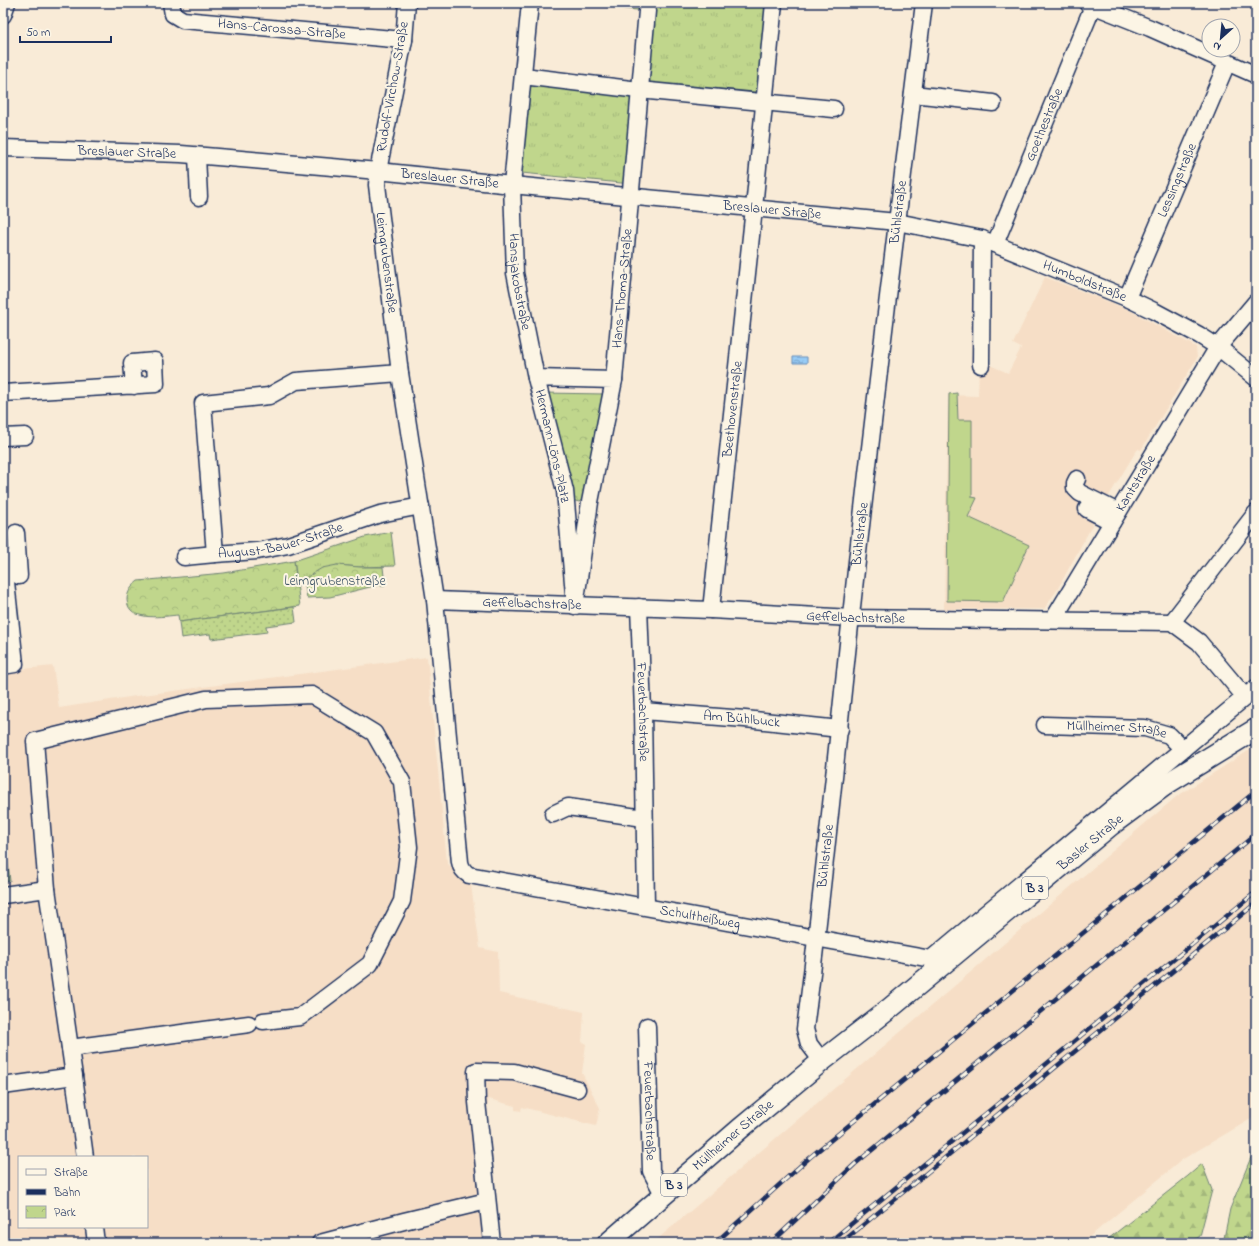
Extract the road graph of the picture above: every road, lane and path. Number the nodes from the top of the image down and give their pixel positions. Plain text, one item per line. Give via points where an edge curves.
1 (7, 3) edge
2 (171, 3) edge
3 (407, 3) edge
4 (530, 3) edge
5 (774, 3) edge
6 (924, 3) edge
7 (1090, 4) edge
8 (647, 11) dead end
9 (3, 15) edge
10 (404, 40) junction
11 (1227, 63) junction
12 (1256, 75) edge
13 (522, 76) junction
14 (639, 90) junction
15 (913, 94) junction
16 (764, 102) junction
17 (993, 103) dead end
18 (834, 109) dead end
19 (3, 148) edge
20 (197, 156) junction
21 (378, 171) junction
22 (512, 185) junction
23 (199, 197) dead end
24 (630, 197) junction
25 (754, 208) junction
26 (897, 222) junction
27 (988, 241) junction
28 (1127, 298) junction
29 (1256, 302) edge
30 (1218, 347) junction
31 (981, 365) dead end
32 (400, 373) junction
33 (536, 378) junction
34 (1256, 378) edge
35 (614, 380) junction
36 (134, 386) dead end
37 (3, 393) edge
38 (26, 436) dead end
39 (3, 437) edge
40 (1077, 479) dead end
41 (421, 506) junction
42 (1087, 509) dead end
43 (1256, 513) edge
44 (1115, 517) junction
45 (16, 534) dead end
46 (215, 554) junction
47 (3, 555) edge
48 (184, 557) dead end
49 (16, 576) junction
50 (435, 600) junction
51 (575, 606) junction
52 (639, 607) junction
53 (711, 610) junction
54 (851, 618) junction
55 (1053, 620) junction
56 (1172, 622) junction
57 (3, 666) edge
58 (1250, 692) edge
59 (643, 711) junction
60 (1045, 725) dead end
61 (840, 729) junction
62 (1256, 729) edge
63 (1183, 749) junction
64 (553, 814) dead end
65 (644, 818) junction
66 (469, 875) joint
67 (46, 889) junction
68 (3, 895) edge
69 (646, 906) junction
70 (817, 937) junction
71 (931, 959) joint
72 (647, 1026) dead end
73 (70, 1048) junction
74 (822, 1061) junction
75 (74, 1076) junction
76 (3, 1086) edge
77 (577, 1089) dead end
78 (85, 1156) edge
79 (663, 1194) junction
80 (487, 1201) junction
81 (94, 1228) edge
82 (96, 1243) edge
83 (320, 1243) edge
84 (492, 1243) edge
85 (608, 1243) edge

1 - 9 street
2 - 10 street, Hans-Carossa-Straße via 173,14 183,20
3 - 10 street, Rudolf-Virchow-Straße
4 - 13 street, Hansjakobstraße
5 - 16 street, Beethovenstraße
6 - 15 street, Bühlstraße
7 - 11 street
7 - 27 street, Goethestraße
8 - 14 street, Hans-Thoma-Straße
10 - 21 street, Rudolf-Virchow-Straße
11 - 12 street
11 - 28 street, Lessingstraße
13 - 14 street
13 - 22 street, Hansjakobstraße
14 - 16 street
14 - 24 street, Hans-Thoma-Straße
15 - 17 street
15 - 26 street, Bühlstraße
16 - 18 street
16 - 25 street, Beethovenstraße
19 - 20 street, Breslauer Straße
20 - 21 street, Breslauer Straße
20 - 23 street
21 - 22 street, Breslauer Straße
21 - 32 street, Leimgrubenstraße via 377,185
22 - 24 street, Breslauer Straße
22 - 33 street, Hansjakobstraße via 514,273
24 - 25 street, Breslauer Straße
24 - 35 street, Hans-Thoma-Straße
25 - 26 street, Breslauer Straße
25 - 53 street, Beethovenstraße
26 - 27 street, Humboldstraße
26 - 54 street, Bühlstraße
27 - 28 street, Humboldstraße
27 - 31 street
28 - 30 street, Humboldstraße
29 - 30 street, Kantstraße
30 - 34 street, Humboldstraße
30 - 44 street, Kantstraße
32 - 41 street, Leimgrubenstraße
32 - 46 street, August-Bauer-Straße via 296,382 269,396 203,403
33 - 35 street, Hermann-Löns-Platz
33 - 51 street, Hermann-Löns-Platz via 565,491
35 - 51 street, Hermann-Löns-Platz via 590,502
36 - 37 street
38 - 39 street
40 - 44 street via 1075,488 1080,493
41 - 46 street, August-Bauer-Straße via 380,514 288,545 258,551
41 - 50 street, Leimgrubenstraße
42 - 44 street
43 - 56 street
44 - 55 street, Kantstraße
45 - 49 street
46 - 48 street
47 - 49 street
49 - 57 street via 19,643 15,664
50 - 51 street, Geffelbachstraße
50 - 66 street, Leimgrubenstraße via 460,862 463,870
51 - 52 street, Geffelbachstraße
52 - 53 street, Geffelbachstraße
52 - 59 street, Feuerbachstraße
53 - 54 street, Geffelbachstraße
54 - 55 street, Geffelbachstraße
54 - 61 street, Bühlstraße
55 - 56 street, Geffelbachstraße
56 - 58 street via 1199,642
58 - 63 street, Müllheimer Straße
59 - 61 street, Am Bühlbuck
59 - 65 street, Feuerbachstraße
60 - 63 street, Müllheimer Straße via 1145,728 1169,735
61 - 70 street, Bühlstraße
62 - 74 main road, Basler Straße / B 3 via 1168,783 1111,825
63 - 71 street, Müllheimer Straße
64 - 65 street via 568,807
65 - 69 street, Feuerbachstraße
66 - 69 street, Schultheißweg
67 - 68 street
67 - 73 street
67 - 73 street via 35,741 206,699 312,695 374,734 402,782 409,847 402,901 370,964 300,1017
69 - 70 street, Schultheißweg
70 - 71 street, Schultheißweg
70 - 74 street, Bühlstraße via 805,1029 810,1044
72 - 79 street, Feuerbachstraße via 651,1171
73 - 75 street
74 - 79 main road, Müllheimer Straße / B 3
75 - 76 street
75 - 78 street
77 - 80 street via 514,1072 476,1071
79 - 85 main road, Müllheimer Straße / B 3
80 - 83 street
80 - 84 street
81 - 82 street

